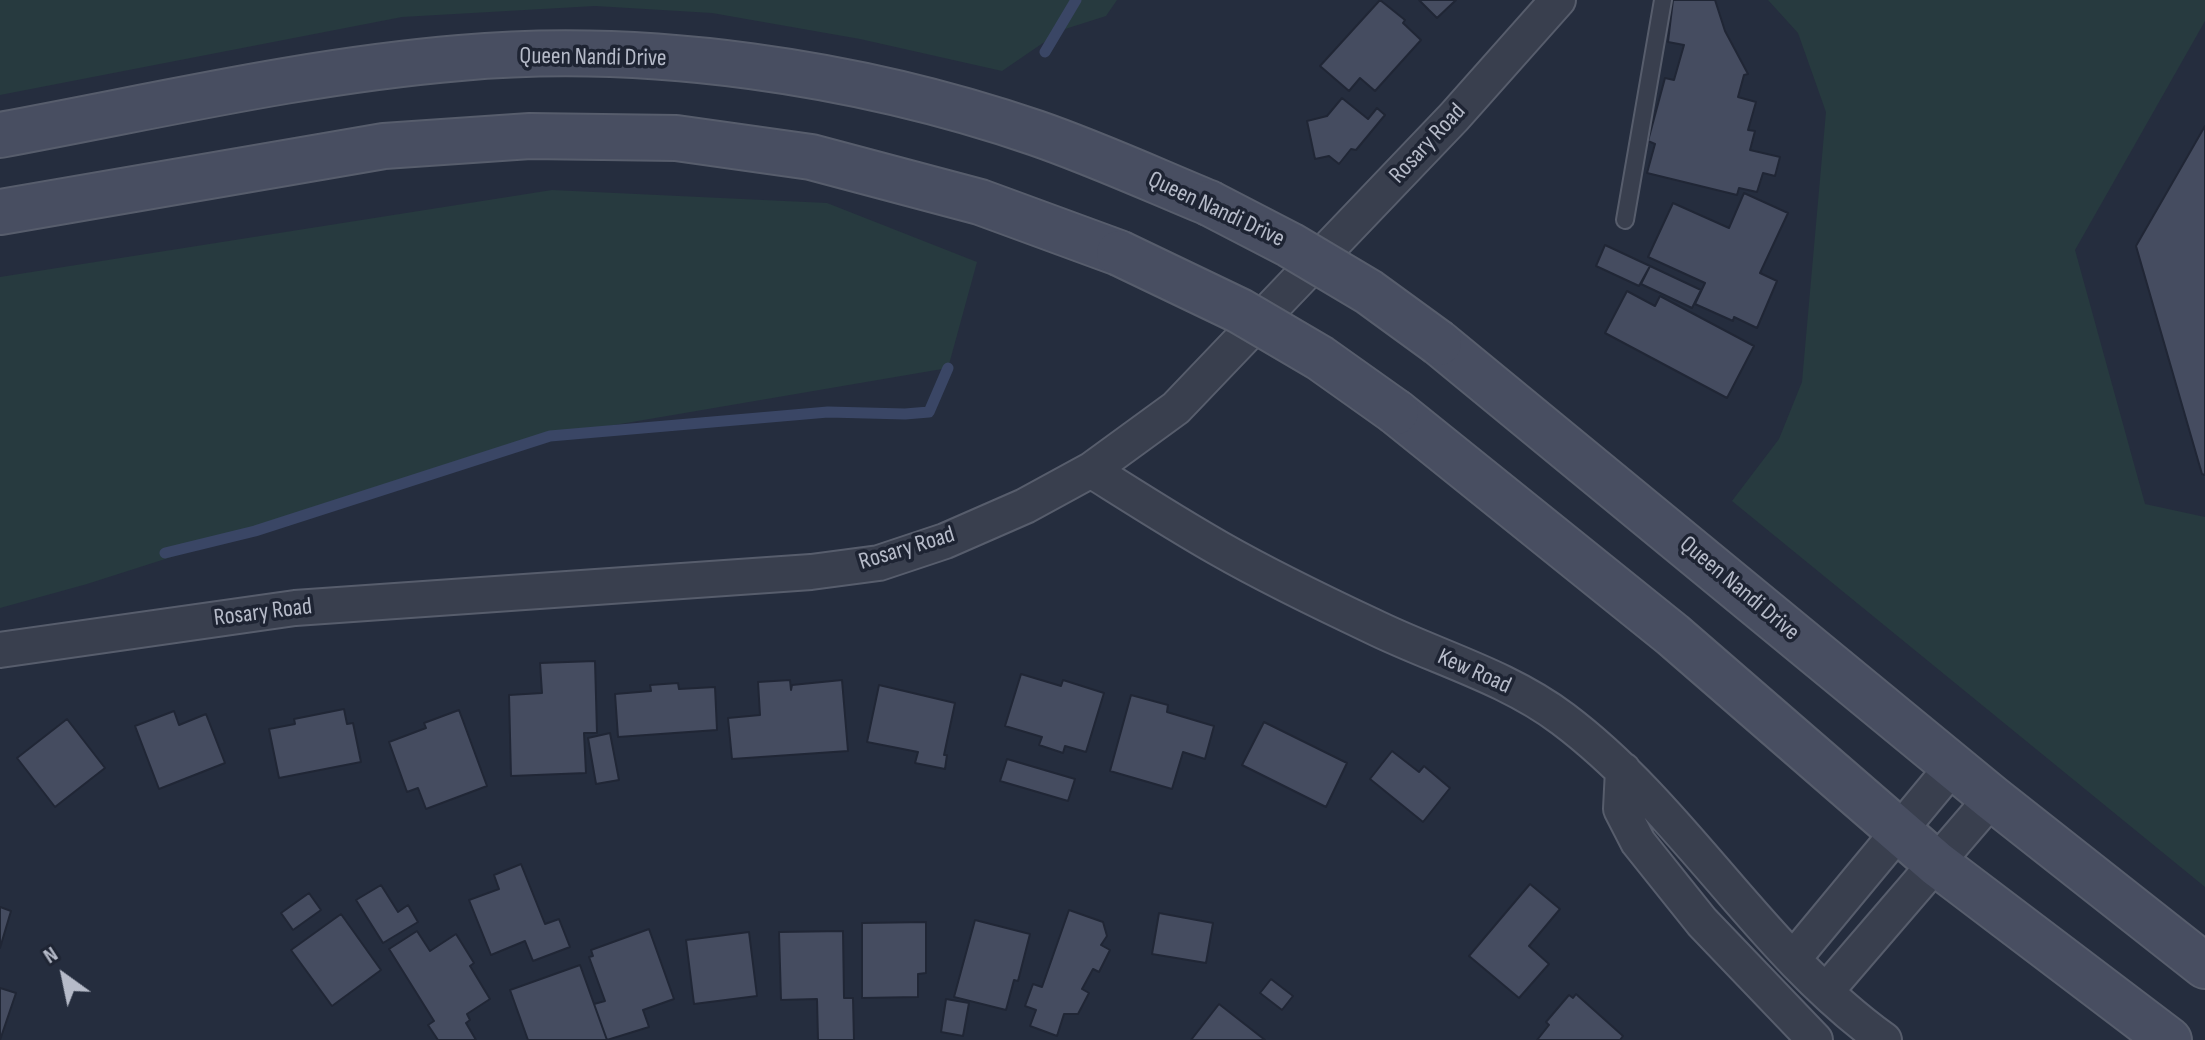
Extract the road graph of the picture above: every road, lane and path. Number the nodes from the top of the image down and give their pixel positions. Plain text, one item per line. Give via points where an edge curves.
1 (1558, 0) edge
2 (1663, 0) edge
3 (0, 135) edge
4 (0, 212) edge
5 (1625, 220) dead end
6 (1091, 470) junction
7 (2, 654) edge
8 (1953, 766) junction
9 (1623, 770) junction
10 (1992, 798) junction
11 (1898, 833) junction
12 (1937, 864) junction
13 (1793, 959) junction
14 (2205, 966) edge
15 (1826, 991) junction
16 (1815, 1040) edge
17 (1884, 1040) edge
18 (2169, 1040) edge

1 - 6 street, Rosary Road via 1454,117 1176,408
2 - 5 lane
3 - 8 main road, Queen Nandi Drive, bridge via 334,73 462,58 594,54 724,63 889,91 1036,133 1209,203 1369,292 1439,343
4 - 11 main road, bridge via 384,146 530,136 676,138 811,157 980,202 1119,253 1240,311 1320,358 1396,412 1673,635
6 - 7 street, Rosary Road via 1025,506 879,563 295,608
6 - 9 street, Kew Road via 1235,557 1373,627 1513,688 1562,718
8 - 10 main road, Queen Nandi Drive
8 - 11 street
9 - 13 street, Kew Road
9 - 16 street via 1621,809 1638,842 1702,922
10 - 12 street
10 - 14 main road, Queen Nandi Drive
11 - 12 main road
11 - 13 street
12 - 15 street
12 - 18 main road
13 - 15 street, Kew Road
15 - 17 street, Kew Road

